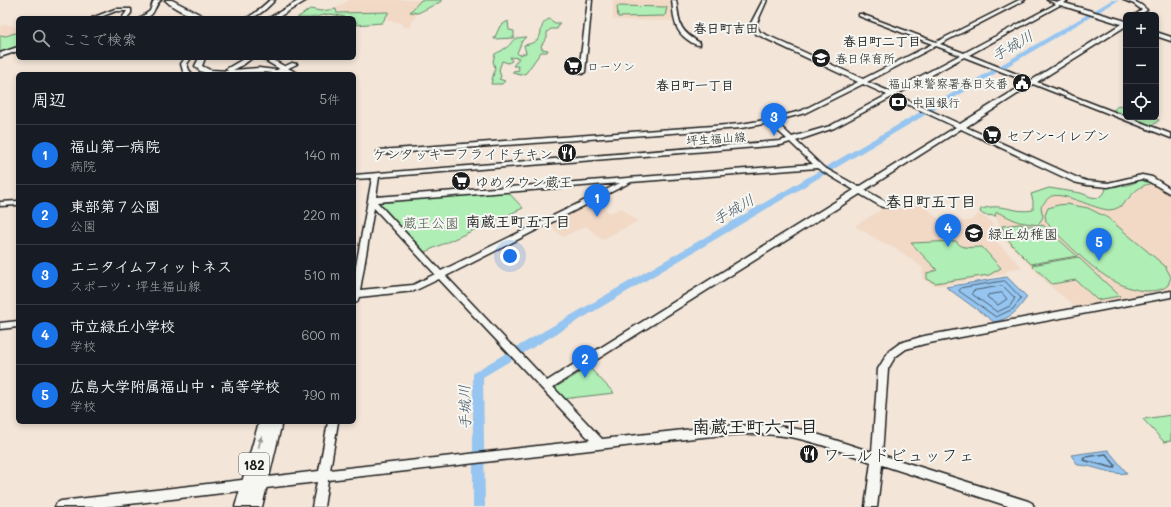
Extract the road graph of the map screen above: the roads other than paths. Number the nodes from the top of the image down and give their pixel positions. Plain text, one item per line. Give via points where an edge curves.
1 (160, 0) edge
2 (167, 0) edge
3 (273, 0) edge
4 (298, 0) edge
5 (304, 0) edge
6 (590, 0) edge
7 (674, 0) edge
8 (765, 0) edge
9 (1024, 0) edge
10 (1049, 0) edge
11 (1126, 0) edge
12 (1063, 2) edge
13 (1142, 12) edge
14 (861, 15) dead end
15 (99, 16) edge
16 (126, 16) edge
17 (145, 16) edge
18 (184, 16) edge
19 (189, 16) edge
20 (200, 16) edge
21 (253, 16) edge
22 (270, 16) edge
23 (276, 16) edge
24 (282, 16) edge
25 (1123, 23) edge
26 (1123, 25) edge
27 (1159, 35) edge
28 (1171, 39) edge
29 (698, 44) dead end
30 (936, 44) junction
31 (16, 50) edge
32 (0, 55) edge
33 (965, 55) junction
34 (187, 60) edge
35 (201, 60) edge
36 (203, 60) edge
37 (246, 60) edge
38 (261, 60) edge
39 (267, 60) edge
40 (275, 60) edge
41 (294, 64) dead end
42 (284, 71) edge
43 (186, 72) edge
44 (204, 72) edge
45 (233, 72) edge
46 (582, 72) dead end
47 (863, 81) junction
48 (1031, 82) junction
49 (892, 95) junction
50 (770, 121) junction
51 (961, 126) junction
52 (1171, 136) edge
53 (791, 140) junction
54 (380, 152) dead end
55 (822, 169) junction
56 (376, 176) junction
57 (356, 177) edge
58 (633, 180) junction
59 (860, 190) junction
60 (1171, 192) edge
61 (372, 200) junction
62 (16, 203) edge
63 (0, 204) edge
64 (885, 205) dead end
65 (441, 275) junction
66 (356, 285) edge
67 (1171, 294) edge
68 (356, 296) edge
69 (16, 324) edge
70 (0, 326) edge
71 (546, 387) junction
72 (265, 424) edge
73 (275, 424) edge
74 (333, 424) edge
75 (600, 444) junction
76 (876, 458) junction
77 (323, 476) junction
78 (254, 485) junction
79 (61, 507) edge
80 (242, 507) edge
81 (255, 507) edge
82 (318, 507) edge
83 (871, 507) edge
84 (1028, 507) edge

1 - 17 street via 155,3 152,12
1 - 18 highway
2 - 19 highway
2 - 20 highway
3 - 21 street
4 - 22 highway
5 - 23 highway
5 - 24 highway
6 - 46 street
7 - 29 street via 678,29
8 - 47 street via 753,25 758,33
9 - 30 street
10 - 12 street
11 - 13 street via 1136,3 1145,10
12 - 25 street
12 - 33 street, 坪生福山線
14 - 30 street
15 - 16 street via 115,10 129,10
26 - 48 street
27 - 28 street
30 - 33 street
30 - 47 street
31 - 32 street
33 - 48 street
33 - 49 street, 坪生福山線
34 - 43 street via 184,64
35 - 44 highway via 198,68
36 - 37 highway via 202,67 213,71 232,68
38 - 42 highway
39 - 42 highway
40 - 42 highway
41 - 42 street
42 - 45 highway
47 - 49 street
47 - 50 street via 803,112
48 - 51 street
48 - 52 street
49 - 51 street
49 - 53 street, 坪生福山線 via 832,127
50 - 53 street
50 - 54 street via 741,126
51 - 59 street
51 - 60 street via 1081,181 1108,185 1142,177
53 - 55 street
53 - 56 street, 坪生福山線 via 757,146
55 - 58 street
55 - 59 street
56 - 57 street, 坪生福山線
56 - 61 street
58 - 61 street
58 - 65 street
59 - 64 street
59 - 71 street
61 - 65 street
61 - 66 street
62 - 63 street
65 - 68 street via 414,288
65 - 71 street
67 - 76 street via 903,346 892,354 883,369
69 - 70 street
71 - 75 street
78 -> 72 highway, 182
73 - 78 highway, 182
74 - 77 street
75 - 76 street via 762,428 804,435
75 - 77 street
76 - 83 street
76 - 84 street
77 - 78 street
77 - 82 street
78 - 79 street
78 - 80 highway, 182
78 - 81 highway, 182

